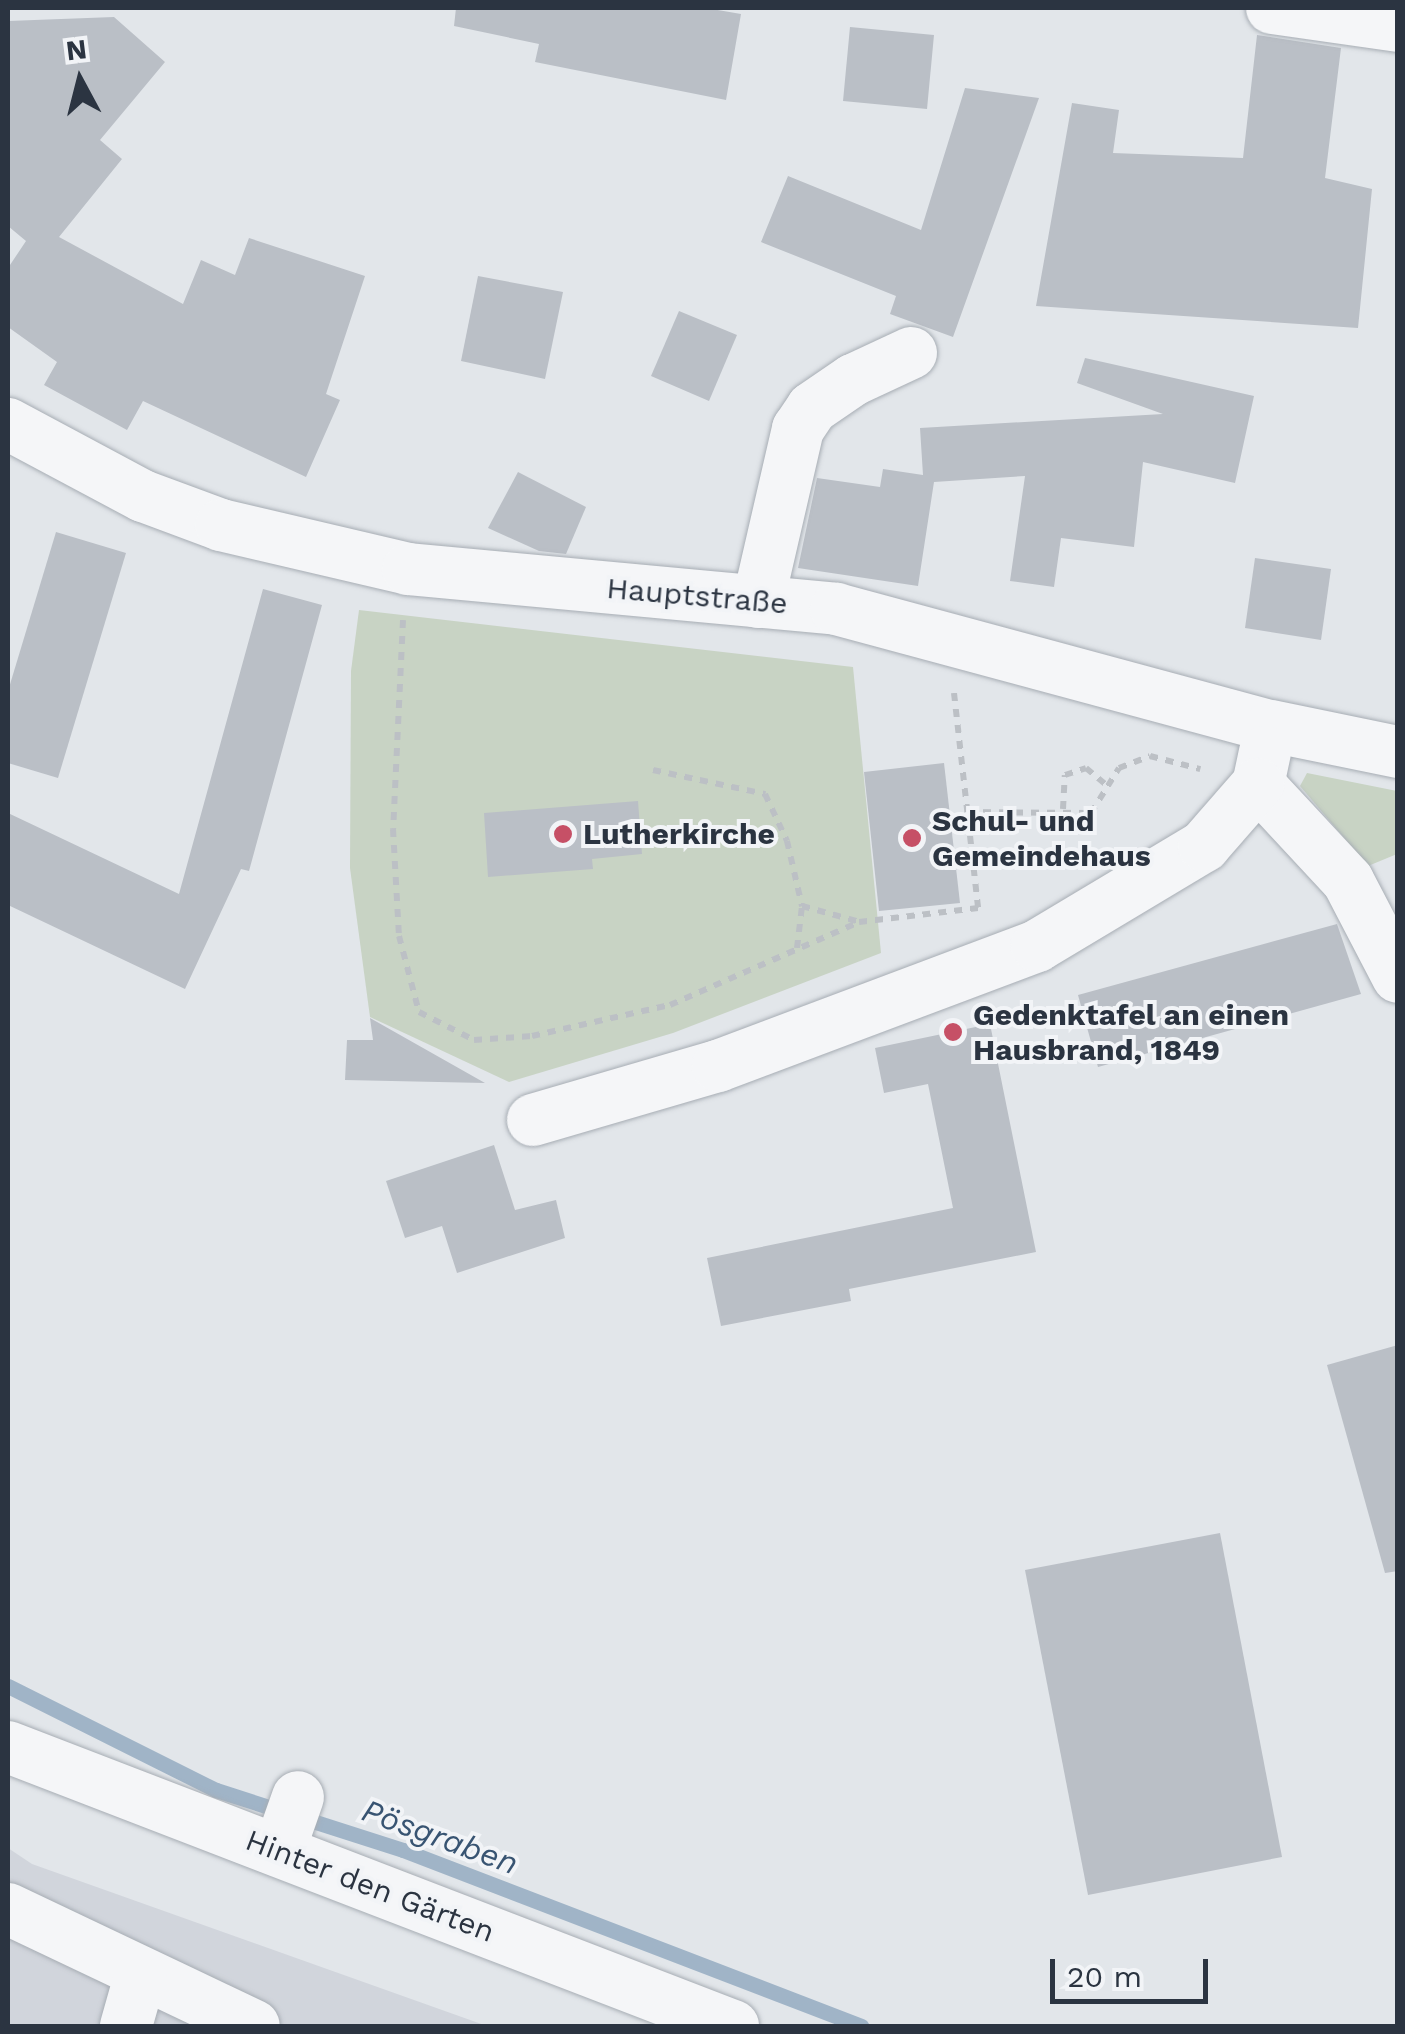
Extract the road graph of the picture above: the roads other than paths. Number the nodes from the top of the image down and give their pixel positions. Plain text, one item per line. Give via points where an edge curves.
1 (1272, 8) edge
2 (1398, 26) edge
3 (911, 353) dead end
4 (8, 424) edge
5 (758, 602) junction
6 (1271, 726) junction
7 (1398, 752) edge
8 (1258, 784) junction
9 (1398, 977) edge
10 (533, 1120) dead end
11 (8, 1747) edge
12 (8, 1909) edge
13 (141, 1973) junction
14 (126, 2026) edge
15 (254, 2026) edge
16 (732, 2026) edge

1 - 2 street
3 - 5 street via 852,380 812,408 798,429
4 - 5 street, Hauptstraße via 144,496 221,525 408,569
5 - 6 street, Hauptstraße via 836,609
6 - 7 street, Hauptstraße
6 - 8 street
8 - 9 street via 1348,881
8 - 10 street via 1204,846 1037,946 736,1060
11 - 16 street, Hinter den Gärten via 288,1825
12 - 13 street
13 - 14 street
13 - 15 street

